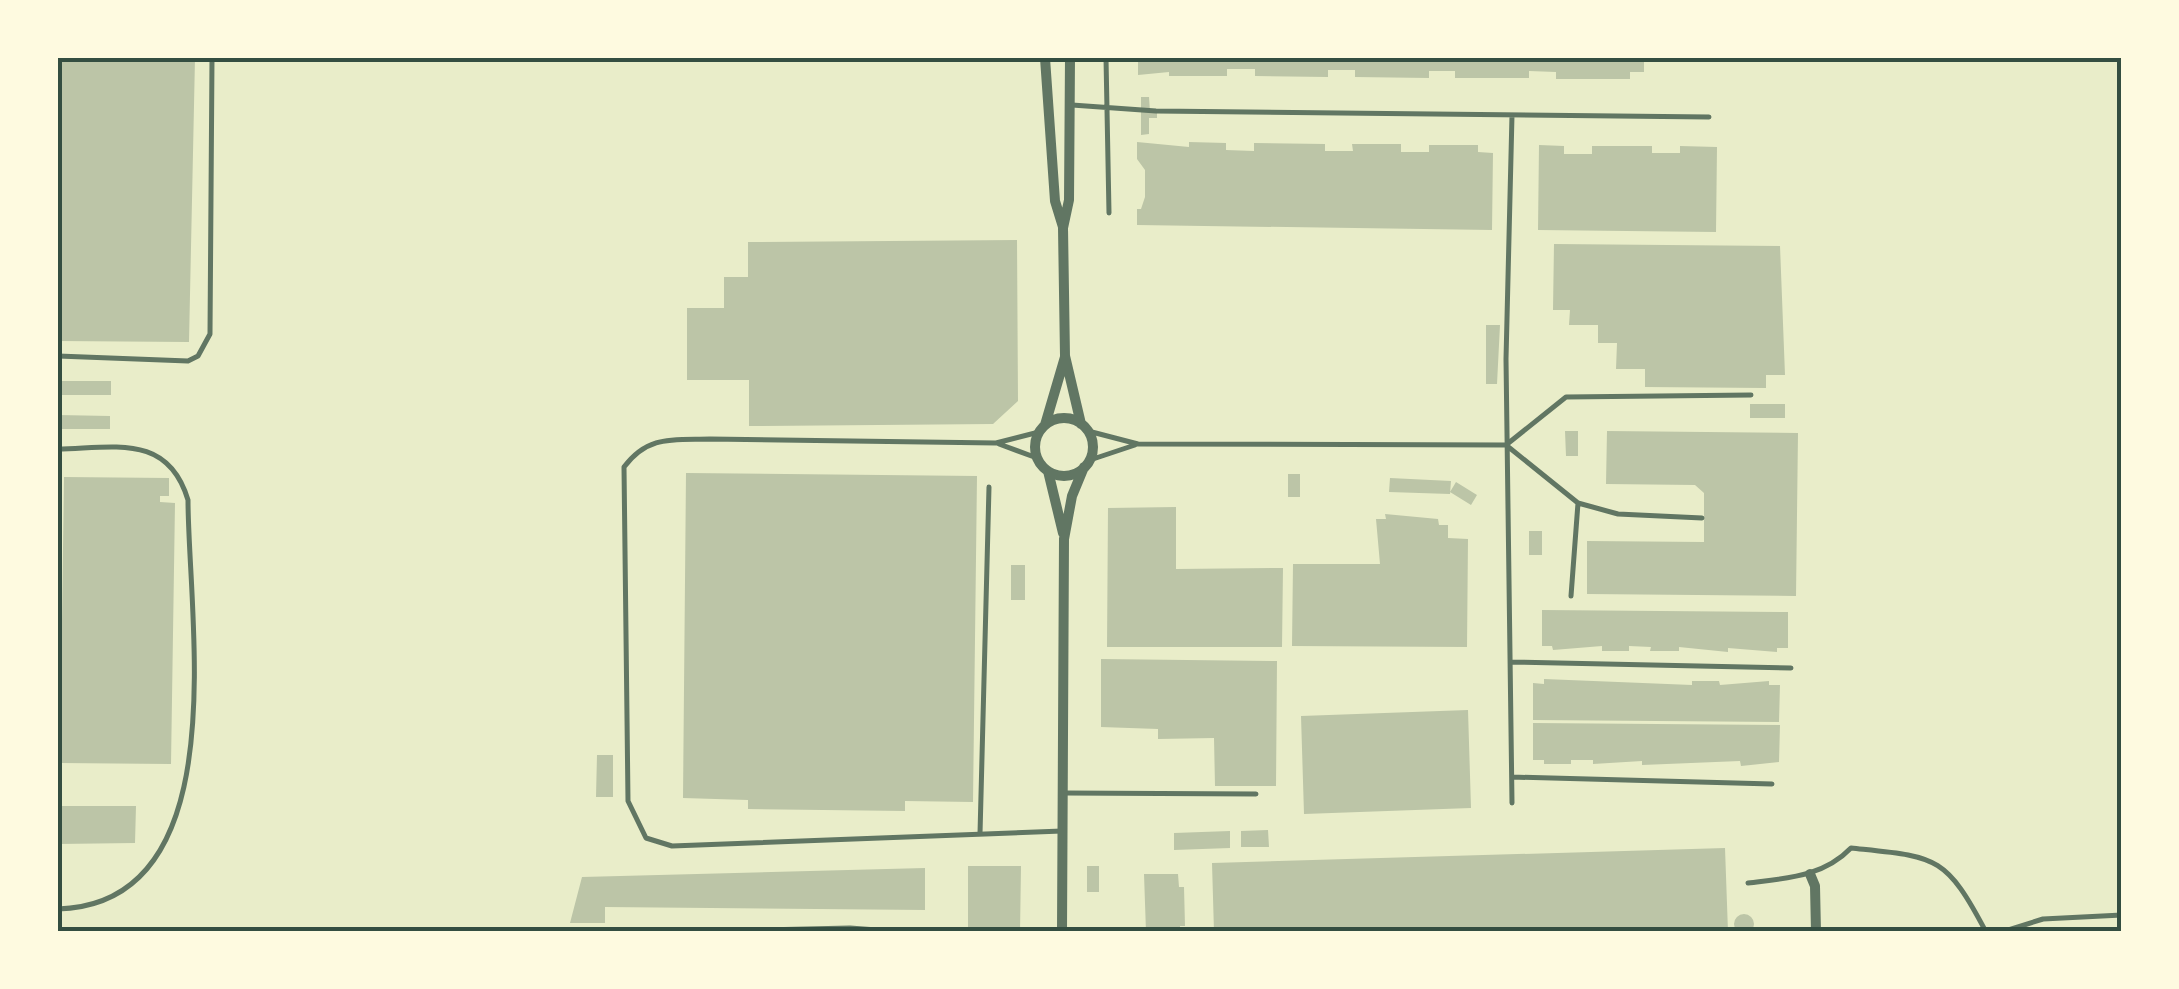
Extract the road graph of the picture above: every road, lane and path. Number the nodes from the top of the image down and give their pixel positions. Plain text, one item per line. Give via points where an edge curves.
1 (212, 58) edge
2 (1045, 58) edge
3 (1070, 58) edge
4 (1106, 58) edge
5 (1070, 105) junction
6 (1105, 107) junction
7 (1512, 115) junction
8 (1709, 118) dead end
9 (1109, 214) dead end
10 (1063, 228) junction
11 (58, 356) edge
12 (1065, 356) junction
13 (1751, 396) dead end
14 (1084, 427) junction
15 (1042, 428) junction
16 (996, 443) junction
17 (1138, 444) junction
18 (1506, 444) junction
19 (58, 449) edge
20 (1037, 458) junction
21 (1087, 464) junction
22 (1048, 472) junction
23 (989, 487) dead end
24 (1578, 503) junction
25 (1702, 518) dead end
26 (1064, 538) junction
27 (1570, 596) dead end
28 (1512, 662) junction
29 (1790, 668) dead end
30 (1512, 777) junction
31 (1772, 784) dead end
32 (1062, 792) junction
33 (1256, 794) dead end
34 (1512, 803) dead end
35 (1062, 830) junction
36 (980, 834) junction
37 (1810, 874) junction
38 (1748, 883) dead end
39 (58, 909) edge
40 (2122, 916) edge
41 (677, 932) edge
42 (904, 932) edge
43 (1062, 932) edge
44 (1816, 932) edge
45 (1986, 932) edge
46 (2002, 932) edge

1 - 11 lane via 206,345 188,361
2 - 10 street via 1055,200
3 - 5 street
4 - 6 lane
5 - 6 lane
5 - 10 street
6 - 7 lane
6 - 9 lane
7 - 8 lane
7 - 18 lane
10 - 12 street
12 - 14 street
12 - 15 street
13 - 18 lane via 1566,397
14 - 15 street via 1063,418
14 - 17 lane
14 - 21 street via 1092,450
15 - 16 lane
15 - 20 street
16 - 20 lane
16 - 36 lane via 664,440 638,447 624,467 628,801 646,838 672,846
17 - 18 lane
17 - 21 lane
18 - 24 lane
18 - 28 lane
19 - 39 lane via 144,450 160,455 178,474 188,500 193,724 178,816 147,872 116,896
20 - 22 street
21 - 22 street via 1067,476
21 - 26 street
22 - 26 street
23 - 36 lane
24 - 25 lane via 1618,514
24 - 27 lane
26 - 32 street
28 - 29 lane
28 - 30 lane
30 - 31 lane
30 - 34 lane
32 - 33 lane
32 - 35 street
35 - 36 lane
35 - 43 street
37 - 38 lane
37 - 44 street
37 - 45 lane via 1851,848 1916,855 1960,884
40 - 46 lane via 2043,919
41 - 42 lane

